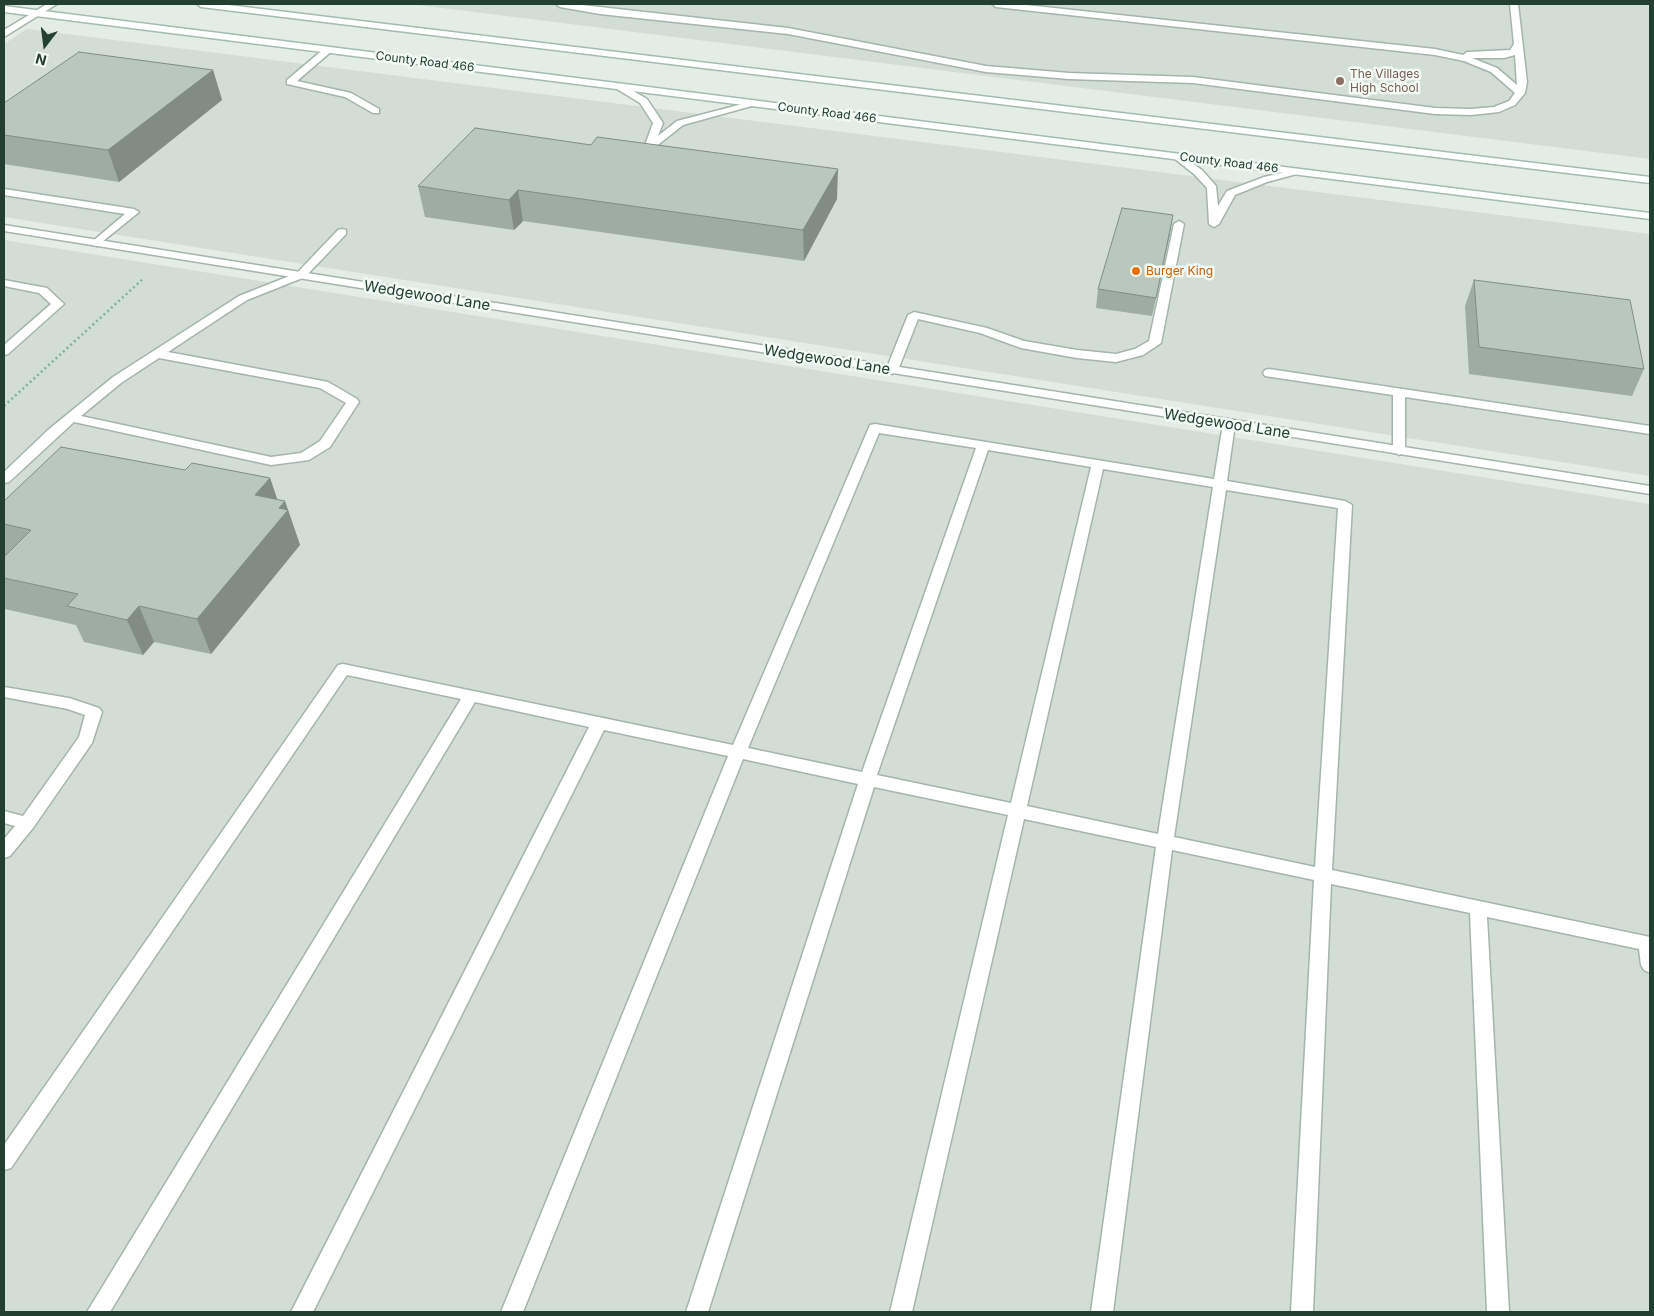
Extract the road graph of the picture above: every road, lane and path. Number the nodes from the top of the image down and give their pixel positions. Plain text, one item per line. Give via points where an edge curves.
1 (53, 4) edge
2 (201, 4) edge
3 (560, 4) edge
4 (996, 4) edge
5 (1514, 4) edge
6 (4, 9) edge
7 (37, 13) junction
8 (4, 34) edge
9 (1518, 44) junction
10 (328, 50) junction
11 (1435, 52) junction
12 (620, 87) junction
13 (1520, 92) junction
14 (754, 104) junction
15 (376, 111) dead end
16 (1179, 157) junction
17 (1299, 172) junction
18 (1650, 180) edge
19 (4, 192) edge
20 (1650, 216) edge
21 (1179, 224) dead end
22 (4, 228) edge
23 (342, 232) dead end
24 (97, 243) junction
25 (170, 255) junction
26 (301, 276) junction
27 (4, 283) edge
28 (4, 351) edge
29 (158, 354) junction
30 (892, 370) junction
31 (1268, 373) dead end
32 (1400, 393) junction
33 (4, 406) edge
34 (71, 418) junction
35 (1228, 424) junction
36 (1650, 430) edge
37 (983, 446) junction
38 (1399, 451) junction
39 (1098, 464) junction
40 (4, 479) edge
41 (1220, 484) junction
42 (1650, 490) edge
43 (4, 692) edge
44 (471, 696) junction
45 (599, 723) junction
46 (738, 752) junction
47 (868, 780) junction
48 (1016, 810) junction
49 (4, 817) edge
50 (27, 823) junction
51 (1165, 842) junction
52 (4, 851) edge
53 (1323, 875) junction
54 (1478, 908) junction
55 (1649, 943) edge
56 (1650, 965) edge
57 (4, 1160) edge
58 (98, 1312) edge
59 (302, 1312) edge
60 (512, 1312) edge
61 (697, 1312) edge
62 (901, 1312) edge
63 (1102, 1312) edge
64 (1302, 1312) edge
65 (1498, 1312) edge

1 - 7 main road
2 - 18 main road
3 - 13 main road via 788,31 986,69 1069,76 1193,80 1435,111 1496,110 1512,103
4 - 11 main road
5 - 9 main road
6 - 7 main road, County Road 466
7 - 8 main road
7 - 10 main road, County Road 466
9 - 11 main road via 1514,52 1504,55
9 - 13 main road
10 - 12 main road, County Road 466
10 - 15 main road via 290,82 348,95
11 - 13 main road via 1467,59 1494,70
12 - 14 main road, County Road 466
12 - 14 main road via 644,101 658,123 649,149 680,123
14 - 16 main road, County Road 466
16 - 17 main road, County Road 466
16 - 17 main road via 1212,188 1214,224 1231,193 1264,180
17 - 20 main road, County Road 466
19 - 24 main road via 134,212
21 - 30 main road via 1155,343 1139,352 1116,358 1077,354 1022,344 983,330 914,315
22 - 24 main road, Wedgewood Lane
23 - 26 main road
24 - 25 main road, Wedgewood Lane
25 - 26 main road, Wedgewood Lane
25 - 33 path
26 - 29 main road via 243,298
26 - 30 main road, Wedgewood Lane
27 - 28 main road via 43,290 58,304
29 - 34 main road via 117,380
29 - 34 main road via 324,385 353,402 324,444 304,456 270,461
30 - 35 main road, Wedgewood Lane
31 - 32 main road
32 - 36 main road
32 - 38 main road
34 - 40 main road
35 - 38 main road, Wedgewood Lane
35 - 41 main road
37 - 39 main road
37 - 46 main road via 875,428
37 - 47 main road
38 - 42 main road, Wedgewood Lane
39 - 41 main road
39 - 48 main road
41 - 51 main road
41 - 53 main road via 1345,505
43 - 50 main road via 94,712 86,739
44 - 45 main road
44 - 57 main road via 343,669
44 - 58 main road
45 - 46 main road
45 - 59 main road
46 - 47 main road
46 - 60 main road
47 - 48 main road
47 - 61 main road
48 - 51 main road
48 - 62 main road
49 - 50 main road
50 - 52 main road
51 - 53 main road
51 - 63 main road
53 - 54 main road
53 - 64 main road
54 - 55 main road
54 - 65 main road
55 - 56 main road

